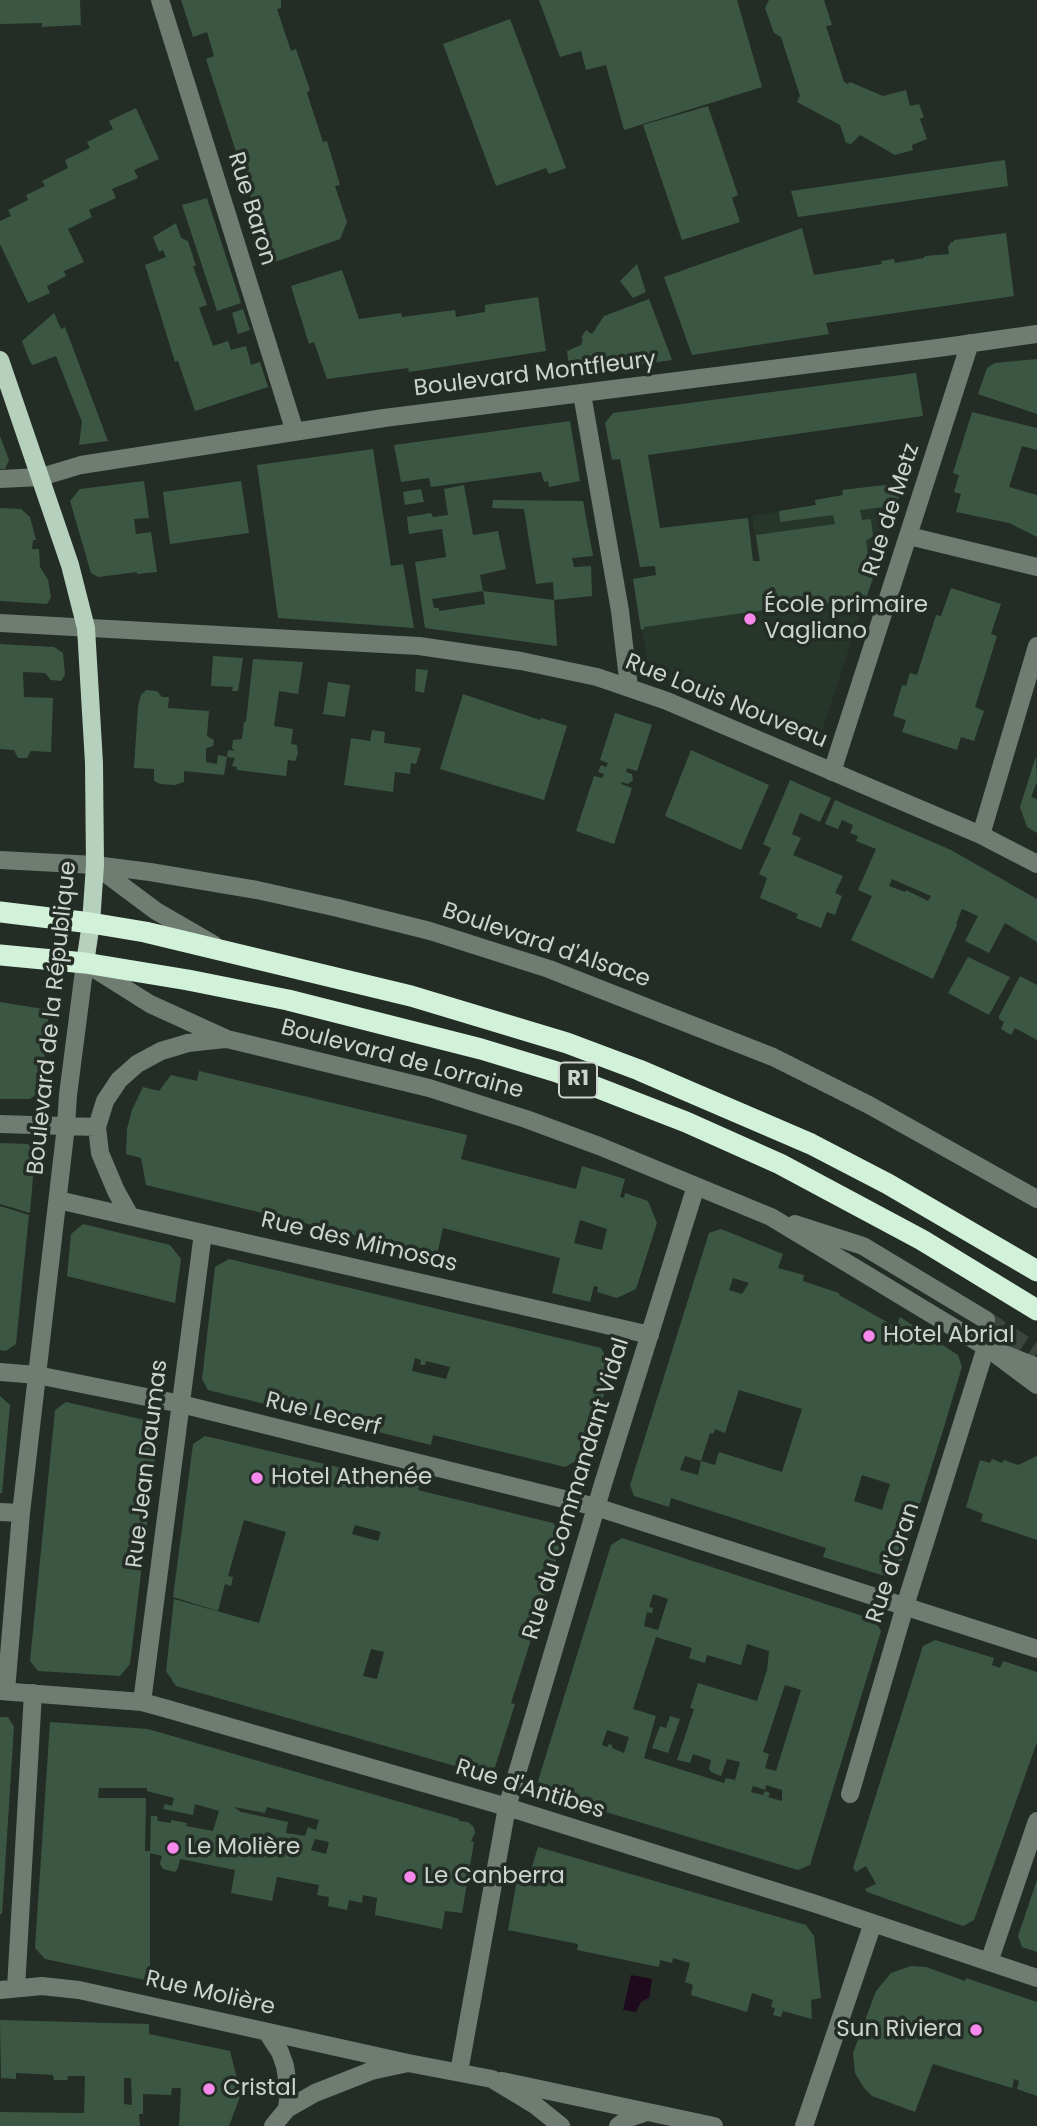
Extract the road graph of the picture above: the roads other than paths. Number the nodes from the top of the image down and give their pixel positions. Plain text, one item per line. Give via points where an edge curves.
1 (160, 0) edge
2 (1037, 334) edge
3 (970, 343) junction
4 (0, 360) edge
5 (582, 394) junction
6 (295, 432) junction
7 (41, 477) junction
8 (0, 479) edge
9 (909, 536) junction
10 (1037, 567) edge
11 (0, 623) edge
12 (86, 628) junction
13 (1037, 646) edge
14 (629, 687) junction
15 (832, 772) junction
16 (981, 835) junction
17 (0, 860) edge
18 (1037, 864) edge
19 (95, 865) junction
20 (0, 912) edge
21 (91, 923) junction
22 (226, 951) junction
23 (0, 956) edge
24 (85, 964) junction
25 (227, 1039) junction
26 (0, 1124) edge
27 (66, 1126) junction
28 (97, 1127) junction
29 (696, 1186) junction
30 (1037, 1199) edge
31 (58, 1200) junction
32 (130, 1216) junction
33 (771, 1217) junction
34 (203, 1233) junction
35 (1037, 1271) edge
36 (1035, 1305) edge
37 (986, 1320) tunnel mouth
38 (650, 1335) junction
39 (986, 1347) junction
40 (1037, 1367) edge
41 (0, 1371) edge
42 (37, 1375) junction
43 (1037, 1385) edge
44 (181, 1404) junction
45 (596, 1507) junction
46 (0, 1512) edge
47 (21, 1513) junction
48 (7, 1600) edge
49 (905, 1605) junction
50 (1037, 1649) edge
51 (3, 1691) edge
52 (33, 1693) junction
53 (142, 1702) junction
54 (850, 1794) dead end
55 (507, 1807) junction
56 (1037, 1821) edge
57 (873, 1923) junction
58 (989, 1962) junction
59 (1037, 1978) edge
60 (8, 1989) edge
61 (267, 2032) junction
62 (408, 2063) junction
63 (459, 2072) junction
64 (492, 2079) junction
65 (287, 2109) junction
66 (648, 2112) junction
67 (273, 2126) edge
68 (561, 2126) edge
69 (618, 2126) edge
70 (714, 2126) edge
71 (804, 2126) edge

1 - 6 street, Rue Baron
2 - 3 street, Boulevard Montfleury
3 - 5 street, Boulevard Montfleury
3 - 9 street, Rue de Metz
4 - 7 main road, Boulevard de la République
5 - 6 street, Boulevard Montfleury
5 - 14 street
6 - 7 street, Boulevard Montfleury via 81,465
7 - 8 street, Boulevard Montfleury
7 - 12 main road, Boulevard de la République
9 - 10 street
9 - 15 street, Rue de Metz
11 - 12 street, Rue Louis Nouveau
12 - 14 street, Rue Louis Nouveau via 431,648 521,661
12 - 19 main road, Boulevard de la République
13 - 16 street
14 - 15 street, Rue Louis Nouveau
15 - 16 street, Rue Louis Nouveau
16 - 18 street, Rue Louis Nouveau
17 - 19 street, Boulevard d'Alsace
19 - 21 main road, Boulevard de la République
19 - 22 street via 156,911
19 - 30 street, Boulevard d'Alsace via 338,908 549,969 774,1057
20 - 21 highway
21 - 22 highway
21 - 24 main road, Boulevard de la République
22 - 35 highway, R1 via 496,1020 639,1070 811,1144
23 - 24 highway, R1
24 - 25 street, Boulevard de Lorraine via 150,1004
24 - 27 street, Boulevard de la République
24 - 36 highway, R1 via 340,1012 557,1072 780,1164
25 - 28 street via 174,1047 137,1064 105,1101
25 - 29 street, Boulevard de Lorraine via 429,1088 599,1146
26 - 27 street
27 - 28 street
27 - 31 street, Boulevard de la République
28 - 32 street via 105,1168
29 - 33 street, Boulevard de Lorraine
29 - 38 street, Rue du Commandant Vidal
31 - 32 street, Rue des Mimosas
31 - 42 street, Boulevard de la République
32 - 34 street, Rue des Mimosas
33 - 37 street via 863,1246
33 - 39 street, Boulevard de Lorraine
34 - 38 street, Rue des Mimosas
34 - 44 street, Rue Jean Daumas
38 - 45 street, Rue du Commandant Vidal
39 - 40 street
39 - 43 street, Boulevard de Lorraine
39 - 49 street, Rue d'Oran
41 - 42 street, Rue Lecerf
42 - 44 street, Rue Lecerf
42 - 47 street, Boulevard de la République
44 - 45 street, Rue Lecerf
44 - 53 street, Rue Jean Daumas
45 - 49 street, Rue Lecerf
45 - 55 street, Rue du Commandant Vidal
46 - 47 street
47 - 48 street, Boulevard de la République
48 - 51 street, Boulevard de la République
49 - 50 street, Rue Lecerf
49 - 54 street, Rue d'Oran
51 - 52 street, Rue d'Antibes
52 - 53 street, Rue d'Antibes
52 - 60 street
53 - 55 street, Rue d'Antibes
55 - 57 street, Rue d'Antibes
55 - 63 street, Rue du Commandant Vidal
56 - 58 street
57 - 58 street, Rue d'Antibes
57 - 71 street
58 - 59 street, Rue d'Antibes
60 - 61 street, Rue Molière via 79,1990
61 - 62 street, Rue Molière
61 - 65 street via 285,2066
62 - 63 street, Rue Molière
62 - 65 street via 344,2080
63 - 64 street, Rue Molière
64 - 66 street, Rue Molière
64 - 68 street
65 - 67 street
66 - 69 street
66 - 70 street, Rue Molière

